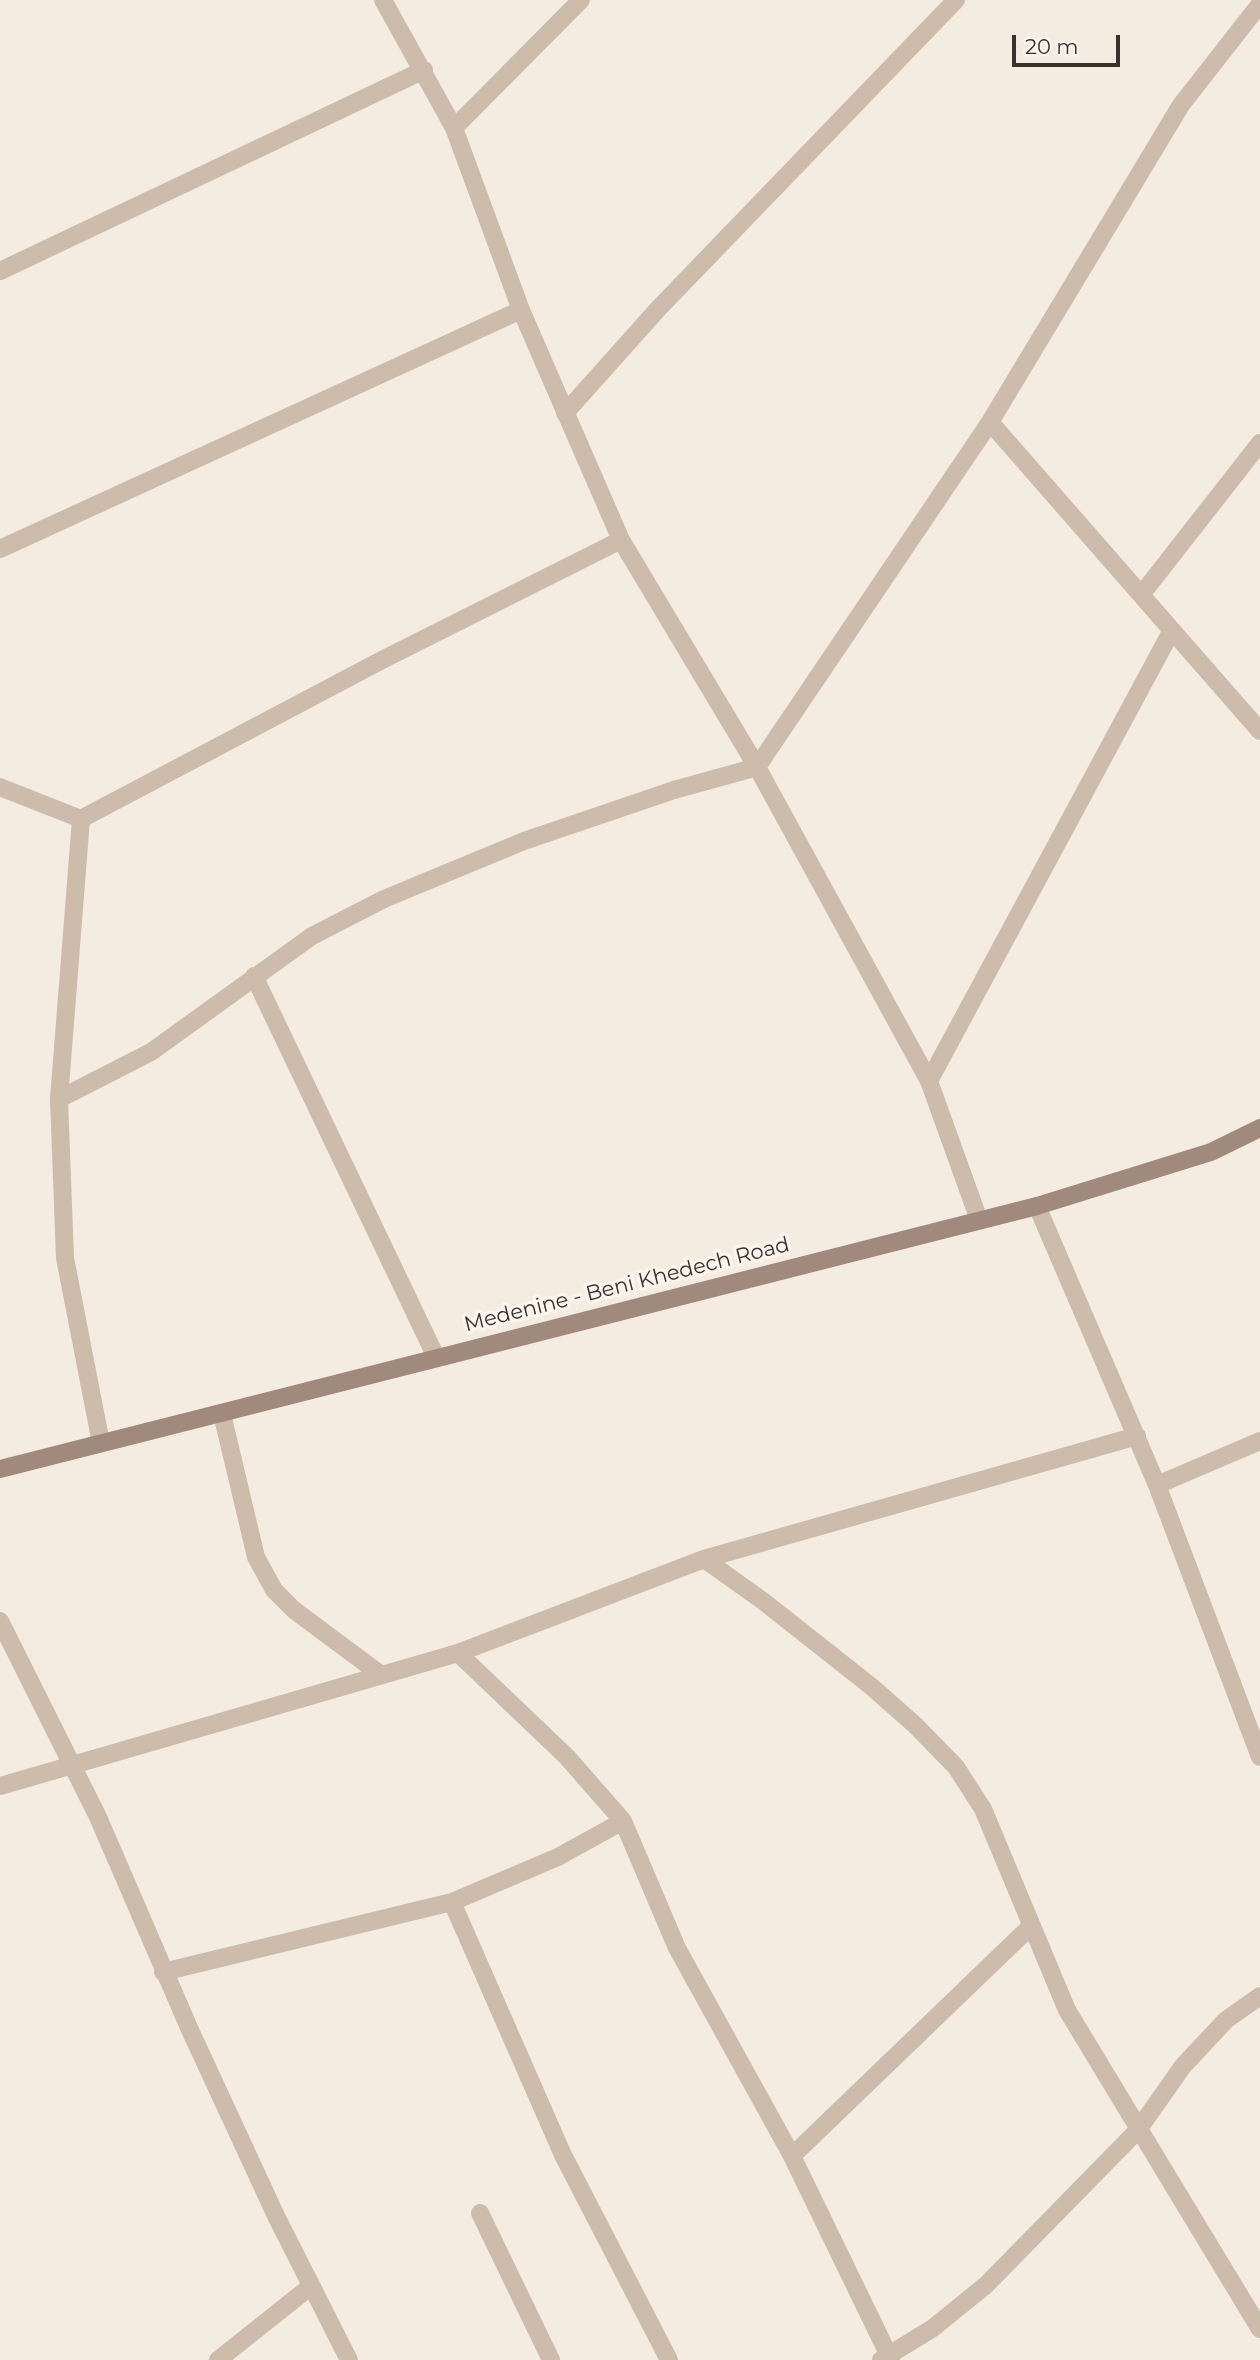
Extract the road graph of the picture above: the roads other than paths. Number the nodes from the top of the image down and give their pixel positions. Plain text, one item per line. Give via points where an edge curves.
1 (383, 0) edge
2 (581, 0) edge
3 (956, 0) edge
4 (1260, 4) edge
5 (424, 70) junction
6 (454, 128) junction
7 (0, 271) edge
8 (521, 310) junction
9 (565, 412) junction
10 (990, 422) junction
11 (1260, 443) edge
12 (621, 540) junction
13 (0, 549) edge
14 (1141, 595) junction
15 (1171, 632) junction
16 (1259, 728) edge
17 (757, 767) junction
18 (0, 787) edge
19 (81, 819) junction
20 (254, 976) junction
21 (929, 1081) junction
22 (59, 1099) junction
23 (1260, 1128) edge
24 (1037, 1206) junction
25 (979, 1220) junction
26 (436, 1357) junction
27 (222, 1414) junction
28 (1137, 1436) junction
29 (1260, 1441) edge
30 (102, 1443) junction
31 (0, 1469) edge
32 (1157, 1485) junction
33 (704, 1559) junction
34 (0, 1621) edge
35 (458, 1653) junction
36 (380, 1674) junction
37 (1260, 1757) edge
38 (73, 1767) junction
39 (0, 1786) edge
40 (623, 1821) junction
41 (452, 1902) junction
42 (1031, 1926) junction
43 (163, 1972) junction
44 (1260, 1996) edge
45 (1138, 2130) junction
46 (792, 2157) junction
47 (480, 2213) dead end
48 (311, 2286) junction
49 (1260, 2329) edge
50 (887, 2359) edge
51 (218, 2360) edge
52 (349, 2360) edge
53 (551, 2360) edge
54 (669, 2360) edge

1 - 5 street
2 - 6 street
3 - 9 street
4 - 10 street via 1181,105
5 - 6 street
5 - 7 street
6 - 8 street
8 - 9 street
8 - 13 street
9 - 12 street
10 - 14 street
10 - 17 street
11 - 14 street
12 - 17 street
12 - 19 street
14 - 15 street
15 - 16 street
15 - 21 street
17 - 20 street via 462,864 312,936
17 - 21 street
18 - 19 street
19 - 22 street
20 - 22 street via 151,1052
20 - 26 street
21 - 25 street
22 - 30 street via 65,1258
23 - 24 main road, Medenine - Beni Khedech Road via 1211,1152
24 - 25 main road, Medenine - Beni Khedech Road
24 - 28 street
25 - 26 main road, Medenine - Beni Khedech Road
26 - 27 main road, Medenine - Beni Khedech Road
27 - 30 main road, Medenine - Beni Khedech Road
27 - 36 street via 256,1557 274,1590
28 - 32 street
28 - 33 street
29 - 32 street
30 - 31 main road, Medenine - Beni Khedech Road
32 - 37 street
33 - 35 street
33 - 42 street via 872,1687 956,1767 982,1809
34 - 38 street
35 - 36 street
35 - 40 street via 567,1757
36 - 38 street
38 - 39 street
38 - 43 street
40 - 41 street via 558,1857
40 - 46 street via 677,1948
41 - 43 street
41 - 54 street via 564,2155
42 - 45 street via 1067,2010
42 - 46 street
43 - 48 street
44 - 45 street via 1226,2020 1183,2066
45 - 49 street
45 - 50 street via 986,2285
46 - 50 street
47 - 53 street
48 - 51 street
48 - 52 street

